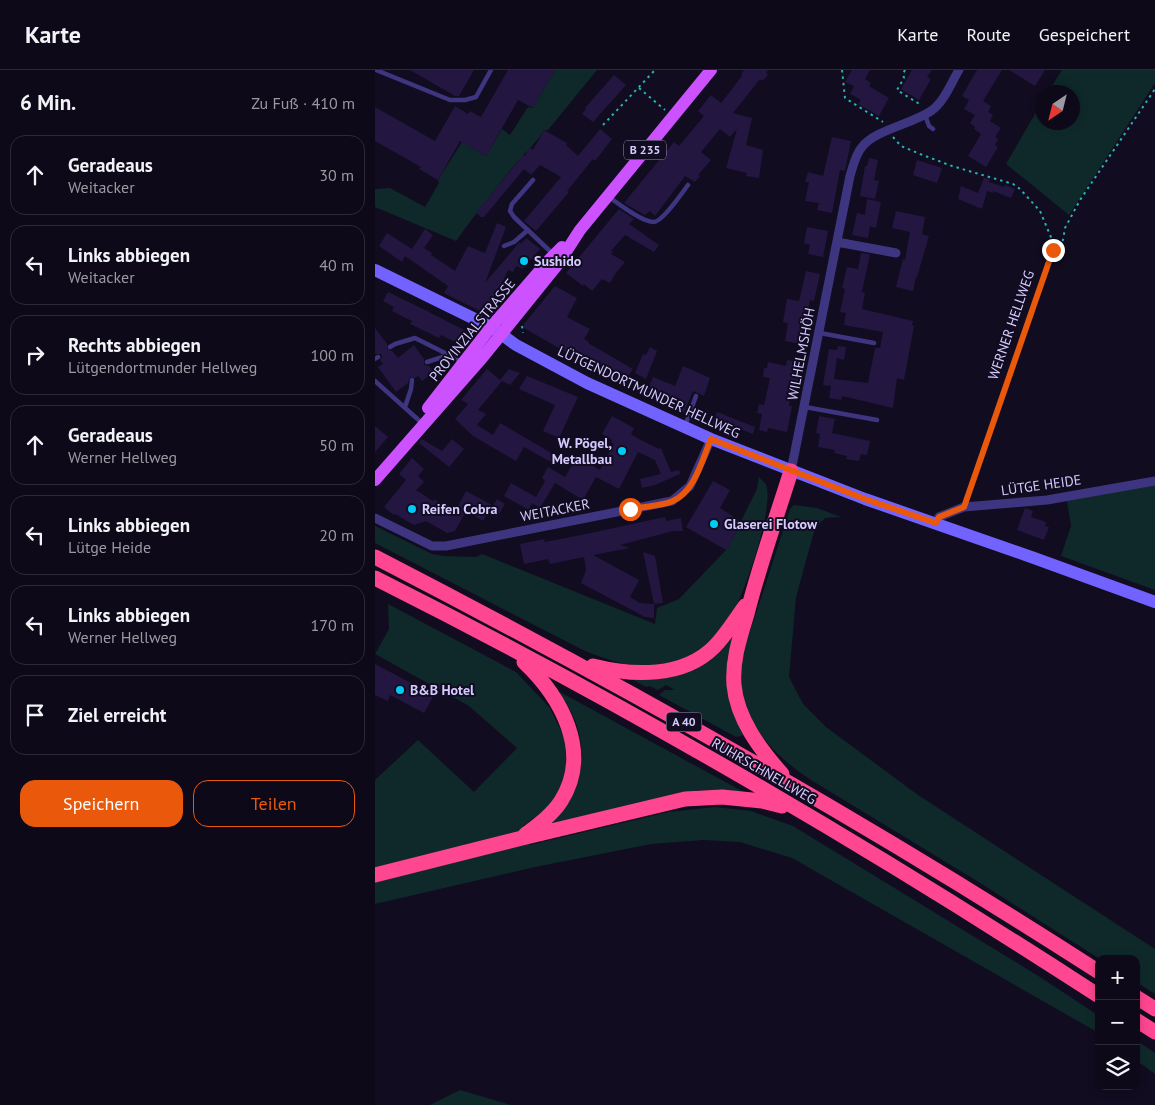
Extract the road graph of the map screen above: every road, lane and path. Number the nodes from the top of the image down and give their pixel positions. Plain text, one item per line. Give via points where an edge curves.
1 (377, 70) edge
2 (491, 70) edge
3 (655, 70) edge
4 (711, 70) edge
5 (842, 70) edge
6 (905, 70) edge
7 (959, 70) edge
8 (639, 88) junction
9 (1155, 89) edge
10 (666, 111) dead end
11 (924, 111) junction
12 (603, 125) dead end
13 (887, 127) junction
14 (933, 129) dead end
15 (533, 180) dead end
16 (688, 184) dead end
17 (608, 196) junction
18 (528, 230) junction
19 (581, 230) junction
20 (837, 242) junction
21 (504, 246) dead end
22 (1053, 250) junction
23 (896, 253) dead end
24 (555, 254) junction
25 (375, 270) edge
26 (496, 331) junction
27 (820, 333) junction
28 (874, 343) dead end
29 (390, 347) dead end
30 (449, 355) junction
31 (427, 362) dead end
32 (463, 362) junction
33 (412, 380) dead end
34 (375, 381) edge
35 (696, 396) dead end
36 (405, 407) junction
37 (805, 407) junction
38 (877, 420) dead end
39 (422, 422) junction
40 (684, 427) junction
41 (711, 439) junction
42 (791, 471) junction
43 (375, 480) edge
44 (1155, 481) edge
45 (964, 507) junction
46 (375, 518) edge
47 (936, 523) junction
48 (375, 557) edge
49 (375, 578) edge
50 (751, 596) junction
51 (1155, 602) edge
52 (495, 640) junction
53 (559, 654) junction
54 (807, 793) junction
55 (818, 821) junction
56 (522, 838) junction
57 (375, 875) edge
58 (1095, 970) edge
59 (1095, 993) edge
60 (1140, 1000) edge
61 (1155, 1009) edge
62 (1140, 1023) edge
63 (1155, 1032) edge

1 - 2 lane via 450,100 476,97
3 - 8 path
4 - 17 main road, PROVINZIALSTRASSE / B 235
5 - 13 path via 845,98
6 - 11 path via 897,90
7 - 11 street, WILHELMSHÖH via 935,108
8 - 10 path
8 - 12 path
9 - 22 path, WERNER HELLWEG via 1080,200 1065,228 1063,240
11 - 13 street, WILHELMSHÖH
11 - 14 lane
13 - 20 street, WILHELMSHÖH via 857,154
13 - 22 path via 901,146 1013,184 1040,211 1047,223
15 - 18 lane via 510,208 514,217
16 - 17 lane via 655,222 646,220
17 - 19 main road, PROVINZIALSTRASSE / B 235
18 - 21 lane
18 - 24 lane
19 - 24 main road, PROVINZIALSTRASSE / B 235
19 - 26 main road, PROVINZIALSTRASSE / B 235 via 558,264
20 - 23 street
20 - 27 street, WILHELMSHÖH
22 - 45 path, WERNER HELLWEG
24 - 26 main road, PROVINZIALSTRASSE / B 235
25 - 26 main road, LÜTGENDORTMUNDER HELLWEG
26 - 32 main road, PROVINZIALSTRASSE / B 235
26 - 39 main road, PROVINZIALSTRASSE / B 235
26 - 40 main road, LÜTGENDORTMUNDER HELLWEG via 587,383
27 - 28 lane
27 - 37 street, WILHELMSHÖH
29 - 30 lane via 415,338
30 - 31 lane
30 - 32 lane
32 - 39 main road, PROVINZIALSTRASSE / B 235
33 - 36 lane
34 - 36 lane
35 - 40 lane
36 - 39 lane
37 - 38 lane
37 - 42 street, WILHELMSHÖH
39 - 43 main road, PROVINZIALSTRASSE / B 235
40 - 41 main road, LÜTGENDORTMUNDER HELLWEG
41 - 42 main road, LÜTGENDORTMUNDER HELLWEG
41 - 46 street, WEITACKER via 690,486 672,501 445,546 431,546
42 - 47 main road, LÜTGENDORTMUNDER HELLWEG
42 - 50 highway
44 - 45 street, LÜTGE HEIDE via 1047,500
45 - 47 street, LÜTGE HEIDE via 939,517
47 - 51 main road
48 - 53 highway, RUHRSCHNELLWEG / A 40
49 - 52 highway, RUHRSCHNELLWEG / A 40
50 - 53 highway via 722,639 680,668 626,672 589,666
50 - 54 highway via 734,663 734,686 740,710 765,755 787,779
52 - 55 highway, RUHRSCHNELLWEG / A 40
52 - 56 highway via 526,663 549,690 565,716 573,742 573,766 567,790 555,809
53 - 54 highway, RUHRSCHNELLWEG / A 40
54 - 58 highway, RUHRSCHNELLWEG / A 40
55 - 56 highway via 762,801 703,798 667,803
55 - 59 highway, RUHRSCHNELLWEG / A 40
56 - 57 highway
60 - 61 highway
62 - 63 highway

